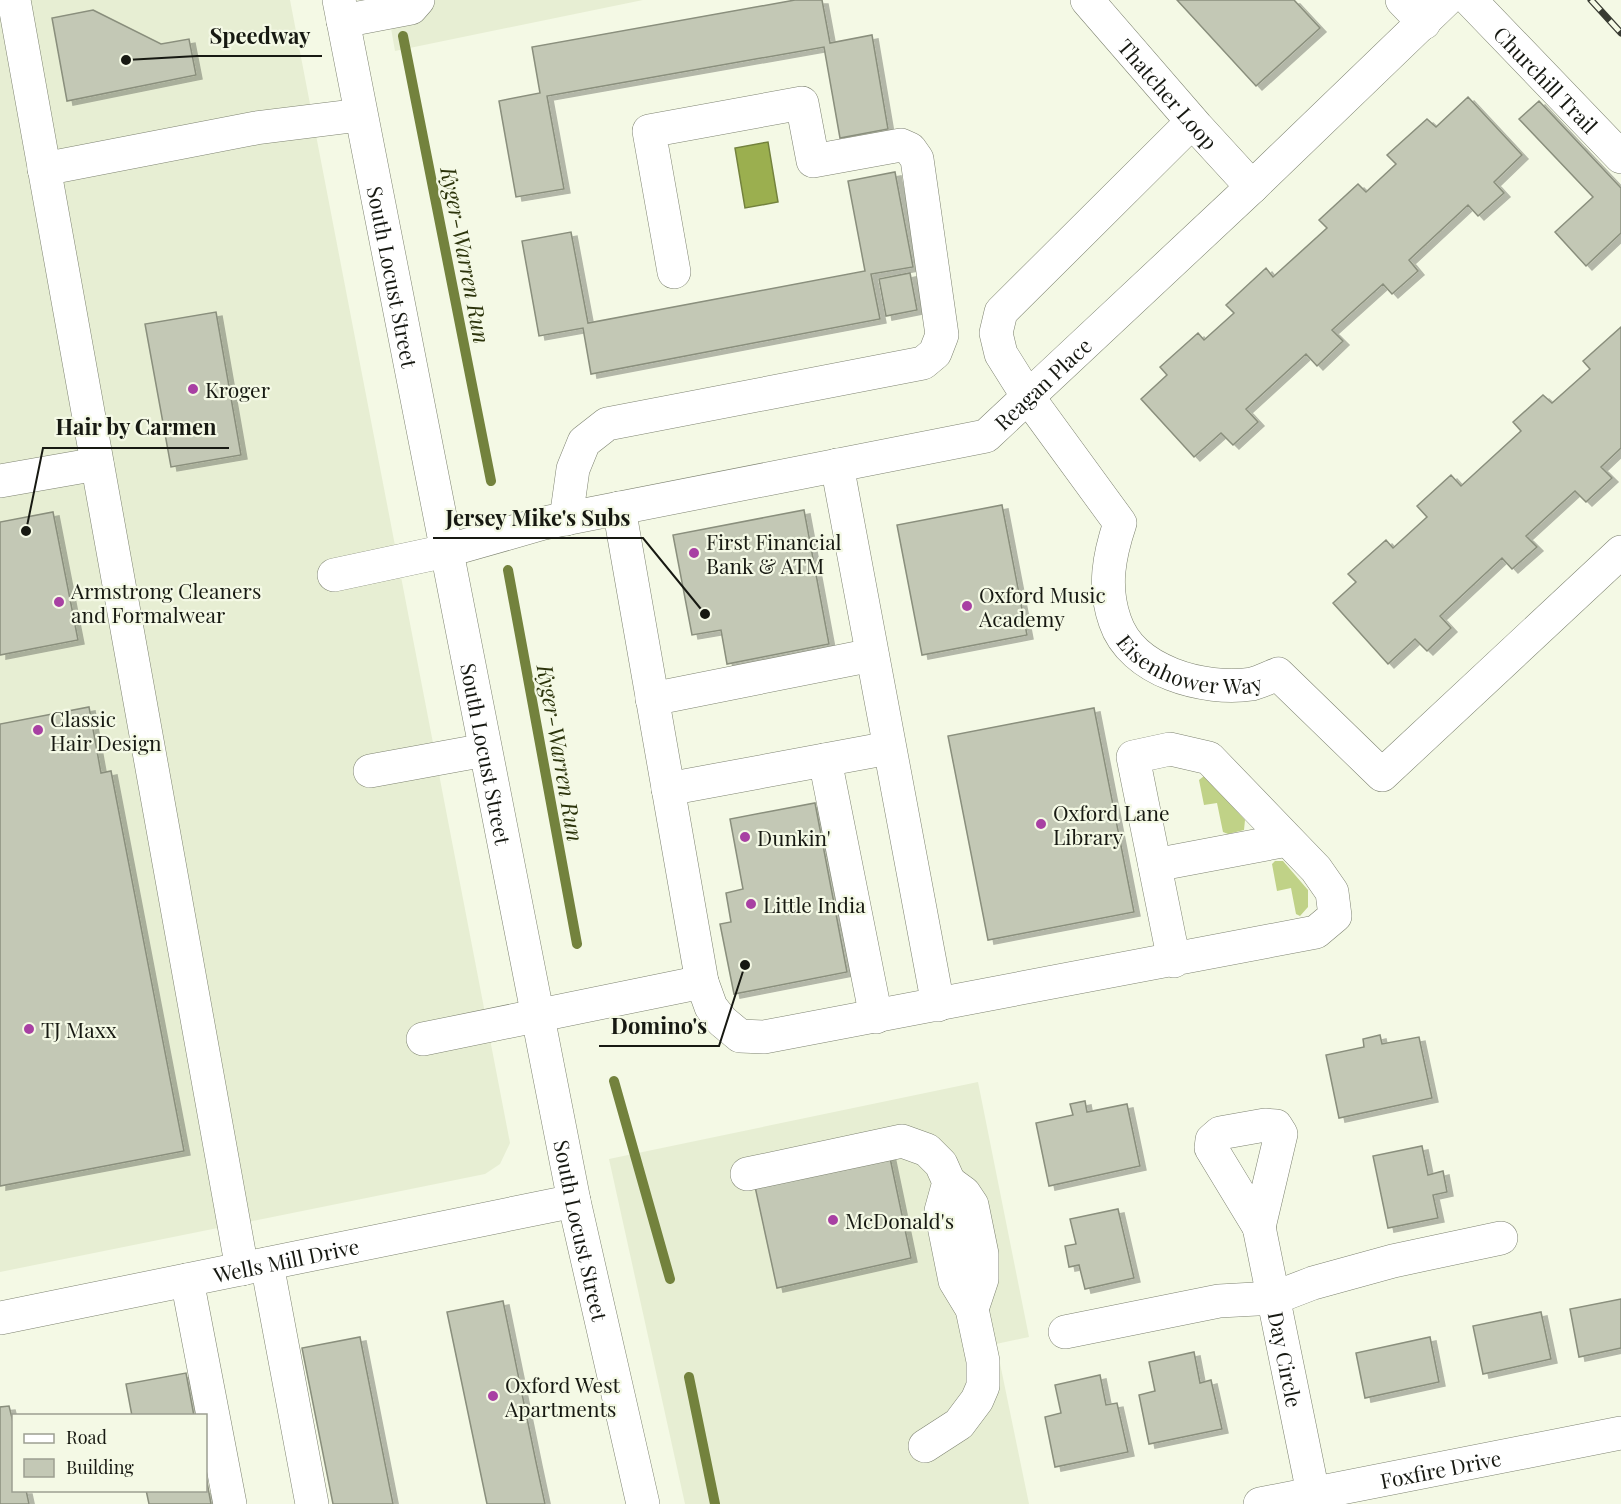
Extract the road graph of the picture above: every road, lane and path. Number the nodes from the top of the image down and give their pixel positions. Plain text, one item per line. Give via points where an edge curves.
1 (14, 0) edge
2 (418, 0) edge
3 (1087, 0) edge
4 (1446, 0) edge
5 (1470, 0) edge
6 (341, 11) edge
7 (1413, 12) edge
8 (360, 115) junction
9 (1192, 122) junction
10 (1621, 157) edge
11 (44, 169) junction
12 (1252, 187) junction
13 (674, 272) dead end
14 (1028, 397) junction
15 (97, 464) junction
16 (837, 465) junction
17 (0, 481) edge
18 (619, 508) junction
19 (566, 519) junction
20 (446, 551) junction
21 (1621, 552) edge
22 (334, 575) dead end
23 (872, 655) junction
24 (652, 699) junction
25 (889, 748) junction
26 (485, 750) junction
27 (825, 760) junction
28 (370, 771) dead end
29 (668, 789) junction
30 (1287, 840) junction
31 (1155, 865) junction
32 (1174, 961) junction
33 (702, 982) junction
34 (938, 1005) junction
35 (539, 1015) junction
36 (876, 1017) junction
37 (423, 1039) dead end
38 (747, 1174) dead end
39 (574, 1201) junction
40 (1259, 1227) dead end
41 (1501, 1238) dead end
42 (254, 1266) junction
43 (187, 1280) junction
44 (1274, 1298) junction
45 (0, 1318) edge
46 (1065, 1332) dead end
47 (1621, 1433) edge
48 (925, 1446) dead end
49 (1313, 1493) junction
50 (230, 1504) edge
51 (312, 1504) edge
52 (643, 1504) edge
53 (1260, 1504) edge

1 - 11 street
2 - 6 street via 411,8
3 - 9 street, Thatcher Loop
4 - 7 street, Reagan Place
5 - 10 street, Churchill Trail
6 - 8 street, South Locust Street
7 - 12 street, Reagan Place
8 - 11 street via 256,128
8 - 20 street, South Locust Street
9 - 12 street, Thatcher Loop
9 - 14 street via 1002,312 996,333 1000,354
11 - 15 street
12 - 14 street, Reagan Place
13 - 19 street via 649,130 802,103 813,161 901,145 910,148 917,159 942,336 935,353 923,363 607,424 584,442 573,469
14 - 16 street, Reagan Place via 986,436
14 - 21 street, Eisenhower Way via 1120,523 1109,556 1108,587 1116,624 1129,646 1181,678 1215,684 1253,684 1278,674 1382,775
15 - 17 street
15 - 42 street
16 - 18 street, Reagan Place
16 - 23 street
18 - 19 street, Reagan Place
18 - 24 street
19 - 20 street, Reagan Place
20 - 22 street, Reagan Place
20 - 26 street, South Locust Street
23 - 24 street
23 - 25 street
24 - 29 street
25 - 27 street
25 - 34 street
26 - 28 street
26 - 35 street, South Locust Street
27 - 29 street
27 - 36 street
29 - 33 street
30 - 31 street
30 - 31 street via 1209,758 1170,750 1133,757
30 - 32 street via 1332,892 1335,916 1316,932
31 - 32 street
32 - 34 street
33 - 35 street
33 - 36 street via 711,1007 740,1036 764,1036
34 - 36 street
35 - 37 street
35 - 39 street, South Locust Street
38 - 48 street via 902,1141 927,1149 940,1164 949,1182 941,1211 955,1281 972,1309 983,1386 958,1424
39 - 42 street, Wells Mill Drive
39 - 52 street, South Locust Street
40 - 44 street, Day Circle
41 - 44 street via 1393,1261
42 - 43 street, Wells Mill Drive
42 - 51 street
43 - 45 street, Wells Mill Drive
43 - 50 street
44 - 46 street via 1219,1300
44 - 49 street, Day Circle
47 - 49 street, Foxfire Drive
49 - 53 street, Foxfire Drive

